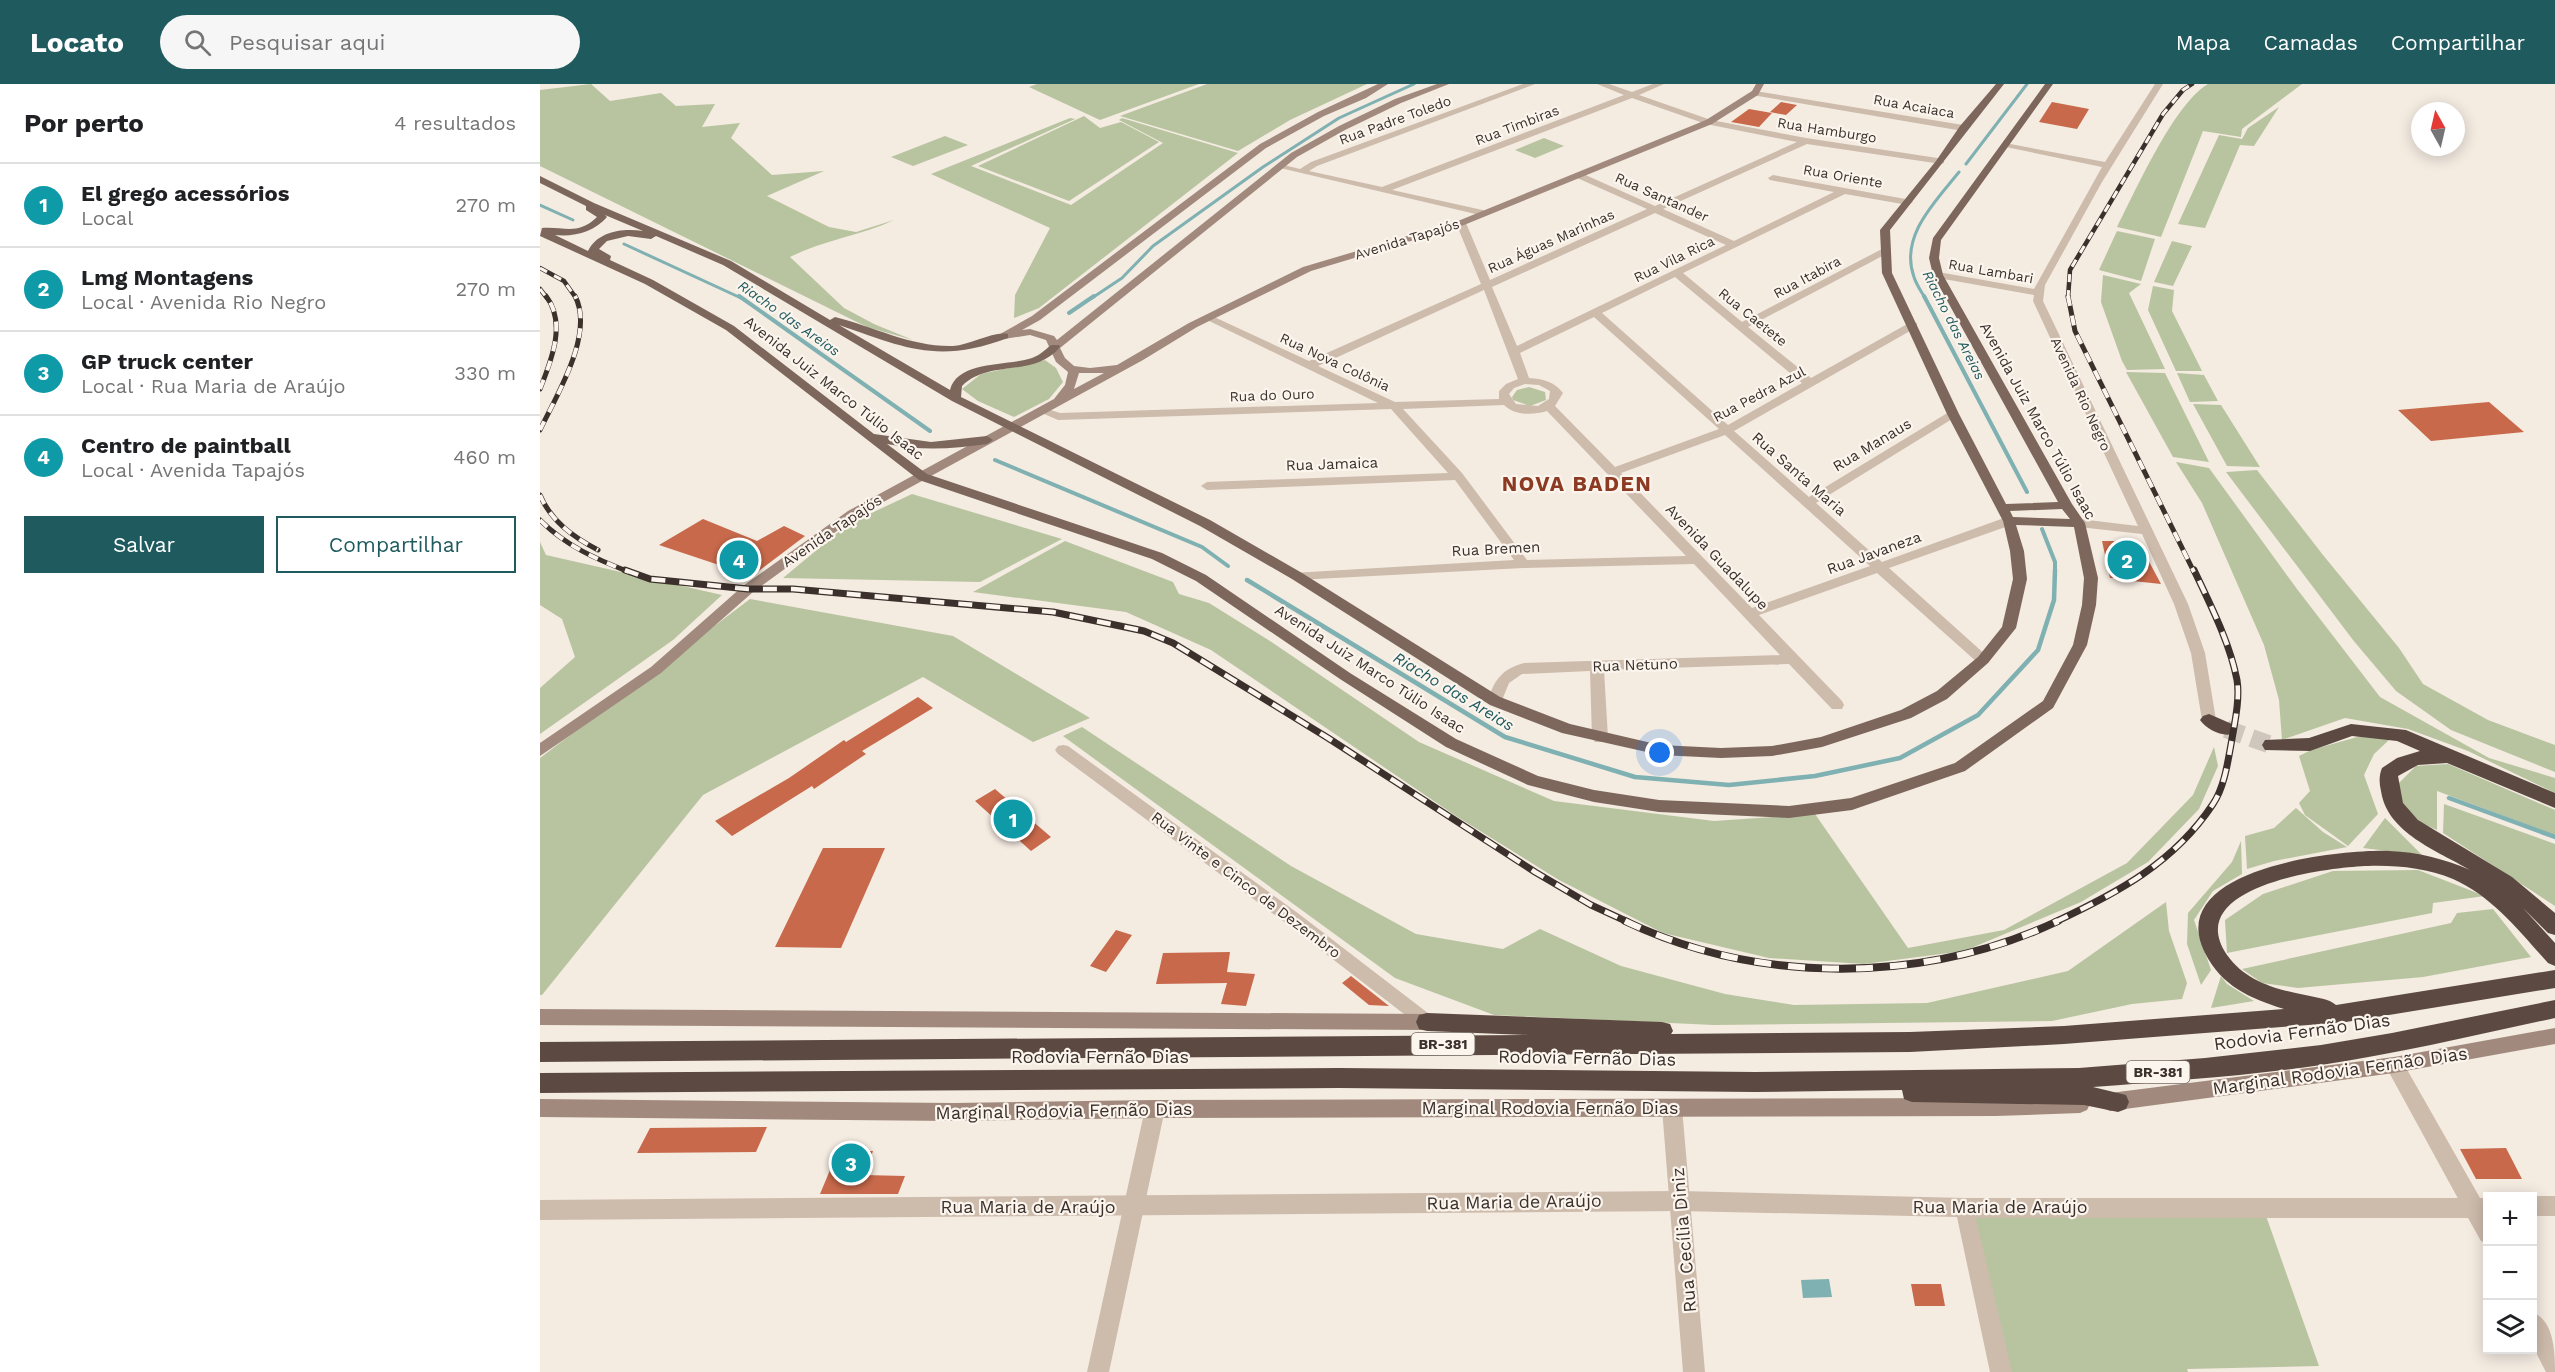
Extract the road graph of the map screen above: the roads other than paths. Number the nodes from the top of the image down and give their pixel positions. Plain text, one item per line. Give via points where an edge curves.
1 (1384, 84) edge
2 (1531, 84) edge
3 (1601, 84) edge
4 (1660, 84) edge
5 (1760, 84) edge
6 (2000, 84) edge
7 (2049, 84) edge
8 (2159, 84) edge
9 (1442, 85) edge
10 (1755, 93) junction
11 (1634, 96) junction
12 (1709, 122) junction
13 (1963, 128) junction
14 (1806, 141) junction
15 (2005, 146) junction
16 (1941, 161) junction
17 (2108, 165) junction
18 (1280, 167) junction
19 (1303, 171) junction
20 (1578, 175) junction
21 (1773, 178) dead end
22 (544, 181) edge
23 (1383, 190) junction
24 (1845, 190) junction
25 (1908, 202) junction
26 (1656, 208) junction
27 (1484, 213) junction
28 (1461, 223) junction
29 (540, 227) edge
30 (540, 232) edge
31 (1735, 245) junction
32 (1885, 251) junction
33 (727, 263) junction
34 (1676, 273) junction
35 (1938, 275) junction
36 (645, 280) junction
37 (1487, 285) junction
38 (2039, 293) junction
39 (809, 312) junction
40 (1595, 312) junction
41 (1208, 318) junction
42 (1912, 325) junction
43 (1741, 326) junction
44 (1004, 336) junction
45 (1055, 347) junction
46 (1514, 352) junction
47 (1139, 358) junction
48 (1308, 366) junction
49 (1072, 369) junction
50 (1524, 381) junction
51 (1812, 384) junction
52 (956, 399) junction
53 (1505, 402) junction
54 (1057, 403) junction
55 (1394, 406) junction
56 (1549, 406) junction
57 (1036, 413) junction
58 (1953, 414) junction
59 (1725, 431) junction
60 (867, 435) junction
61 (990, 439) junction
62 (1612, 472) junction
63 (1458, 476) junction
64 (923, 477) junction
65 (1207, 486) dead end
66 (1807, 503) junction
67 (2066, 506) junction
68 (2004, 507) junction
69 (2009, 521) junction
70 (2079, 523) junction
71 (2146, 531) junction
72 (1697, 560) junction
73 (1523, 564) junction
74 (1881, 568) junction
75 (1297, 576) junction
76 (1749, 614) junction
77 (1793, 659) junction
78 (1983, 660) junction
79 (1597, 666) junction
80 (1495, 701) junction
81 (1837, 705) dead end
82 (2209, 720) joint
83 (2226, 729) tunnel mouth
84 (1600, 738) junction
85 (2271, 745) tunnel mouth
86 (1063, 750) dead end
87 (540, 751) edge
88 (2450, 756) junction
89 (2555, 801) edge
90 (2555, 927) edge
91 (2555, 957) edge
92 (2555, 979) edge
93 (2555, 1009) edge
94 (2346, 1013) junction
95 (540, 1017) edge
96 (1427, 1022) junction
97 (2555, 1036) edge
98 (1853, 1041) junction
99 (540, 1052) edge
100 (2394, 1065) junction
101 (1755, 1082) junction
102 (540, 1083) edge
103 (2118, 1102) junction
104 (540, 1108) edge
105 (1672, 1108) junction
106 (1155, 1109) junction
107 (1681, 1201) junction
108 (2537, 1206) edge
109 (2555, 1206) edge
110 (1135, 1207) junction
111 (1965, 1208) junction
112 (2481, 1208) edge
113 (540, 1210) edge
114 (2537, 1332) edge
115 (2555, 1366) edge
116 (1098, 1372) edge
117 (1694, 1372) edge
118 (2001, 1372) edge

1 - 44 main road via 1263,146 1036,318
2 - 19 street, Rua Padre Toledo
3 - 11 street, Rua Hamburgo
4 - 11 street, Rua Timbiras
5 - 10 main road, Avenida Tapajós
6 - 13 main road
7 - 15 main road, Avenida Juiz Marco Túlio Isaac
8 - 17 street
9 - 18 main road via 1342,128
10 - 12 main road, Avenida Tapajós
10 - 13 street, Rua Acaiaca
11 - 12 street, Rua Hamburgo
11 - 23 street, Rua Timbiras
12 - 14 street, Rua Hamburgo
12 - 20 main road, Avenida Tapajós
13 - 16 main road
14 - 16 street, Rua Hamburgo
14 - 26 street, Rua Águas Marinhas
15 - 17 street
15 - 35 main road, Avenida Juiz Marco Túlio Isaac via 1936,240 1934,258
16 - 25 main road
17 - 38 street
18 - 19 street
18 - 45 main road
19 - 23 street
20 - 26 street, Rua Santander
20 - 27 main road, Avenida Tapajós
21 - 24 street, Rua Oriente
22 - 29 main road via 557,194 599,212 602,217 588,228 575,231 549,232
22 - 33 main road
23 - 27 street
24 - 25 street, Rua Oriente
24 - 31 street, Rua Vila Rica
25 - 32 main road via 1885,230
26 - 31 street, Rua Santander
26 - 37 street, Rua Águas Marinhas
27 - 28 main road, Avenida Tapajós
28 - 37 street
28 - 41 main road, Avenida Tapajós via 1307,269
30 - 36 main road, Avenida Juiz Marco Túlio Isaac
31 - 34 street, Rua Vila Rica
32 - 42 main road via 1887,273
32 - 43 street, Rua Itabira
33 - 36 main road via 684,251 645,233 619,234 596,244 593,250
33 - 39 main road
34 - 40 street, Rua Vila Rica
34 - 43 street, Rua Caetete
35 - 38 street, Rua Lambari
35 - 67 main road, Avenida Juiz Marco Túlio Isaac
36 - 60 main road, Avenida Juiz Marco Túlio Isaac via 730,328
37 - 46 street
37 - 48 street, Rua Águas Marinhas
38 - 71 street, Avenida Rio Negro via 2038,301
39 - 44 main road via 935,349 971,347
39 - 52 main road
40 - 46 street, Rua Vila Rica
40 - 59 street, Rua Santa Maria
41 - 47 main road, Avenida Tapajós
41 - 48 street, Rua Nova Colônia
42 - 51 street, Rua Pedra Azul
42 - 58 main road
43 - 51 street, Rua Caetete
44 - 45 main road via 1043,334
45 - 49 main road via 1060,360
45 - 52 main road via 1044,357 968,375 955,388
46 - 50 street
47 - 49 main road via 1117,368
47 - 54 main road, Avenida Tapajós
48 - 55 street, Rua Nova Colônia
49 - 54 main road via 1071,385
50 - 53 street via 1506,389
50 - 56 street via 1554,388 1557,398
51 - 59 street, Rua Pedra Azul
52 - 75 main road via 1205,523
53 - 55 street, Rua do Ouro
53 - 56 street, Rua do Ouro via 1524,410
54 - 57 main road, Avenida Tapajós
55 - 57 street, Rua do Ouro via 1058,417
55 - 63 street, Rua Nova Colônia
56 - 62 street, Avenida Guadalupe
57 - 61 main road, Avenida Tapajós
58 - 66 street, Rua Manaus
58 - 68 main road
59 - 62 street, Rua Pedra Azul
59 - 66 street, Rua Santa Maria
60 - 61 main road via 927,447
60 - 64 main road, Avenida Juiz Marco Túlio Isaac
61 - 64 main road, Avenida Tapajós
62 - 72 street, Avenida Guadalupe
63 - 65 street, Rua Jamaica
63 - 73 street, Rua Nova Colônia
64 - 70 main road, Avenida Juiz Marco Túlio Isaac via 1156,556 1201,578 1451,743 1534,781 1637,803 1722,810 1790,812 1852,804 1960,767 2048,704 2080,645 2089,605 2091,578
64 - 87 main road, Avenida Tapajós via 833,528 748,589 656,670
66 - 74 street, Rua Santa Maria
67 - 68 main road
67 - 70 main road, Avenida Juiz Marco Túlio Isaac
68 - 69 main road
69 - 70 main road
69 - 74 street, Rua Javaneza
69 - 78 main road via 2018,551 2020,579 2009,628
70 - 71 street
71 - 82 street, Avenida Rio Negro via 2181,604 2198,653
72 - 73 street, Rua Bremen
72 - 76 street, Avenida Guadalupe
73 - 75 street, Rua Bremen
74 - 76 street, Rua Javaneza
74 - 78 street, Rua Santa Maria
75 - 80 main road
76 - 77 street, Avenida Guadalupe
77 - 79 street, Rua Netuno
77 - 81 street, Avenida Guadalupe
78 - 84 main road via 1942,695 1905,714 1822,742 1773,751 1721,753 1660,750
79 - 80 street, Rua Netuno via 1524,668 1508,674
79 - 84 street
80 - 84 main road
82 - 83 highway
85 - 88 highway via 2310,744 2351,730 2375,731 2400,735
86 - 96 street, Rua Vinte e Cinco de Dezembro
88 - 89 highway
88 - 90 highway via 2419,756 2389,773 2389,792 2396,809 2415,828 2490,872
91 - 94 highway, BR-381 via 2508,906 2481,885 2459,873 2398,859 2320,862 2262,878 2217,904 2208,921 2209,940 2224,966 2243,984 2280,998
92 - 94 highway, Rodovia Fernão Dias / BR-381
93 - 101 highway, Rodovia Fernão Dias / BR-381 via 2321,1055 2205,1068 2079,1078
94 - 98 highway, Rodovia Fernão Dias / BR-381 via 2064,1035
95 - 96 main road, BR-381
96 - 98 highway
97 - 100 main road, Marginal Rodovia Fernão Dias / BR-381
98 - 99 highway, Rodovia Fernão Dias / BR-381
100 - 103 main road, Marginal Rodovia Fernão Dias / BR-381
100 - 112 street
101 - 102 highway, Rodovia Fernão Dias / BR-381 via 1315,1078
101 - 103 highway via 1799,1090 2084,1095
103 - 105 main road, Marginal Rodovia Fernão Dias / BR-381 via 1996,1107
104 - 106 main road, Marginal Rodovia Fernão Dias / BR-381 via 954,1112
105 - 106 main road, Marginal Rodovia Fernão Dias / BR-381
105 - 107 street, Rua Cecília Diniz
106 - 110 street
107 - 110 street, Rua Maria de Araújo
107 - 111 street, Rua Maria de Araújo
107 - 117 street, Rua Cecília Diniz
108 - 109 street
110 - 113 street, Rua Maria de Araújo
110 - 116 street
111 - 112 street, Rua Maria de Araújo
111 - 118 street
114 - 115 street

